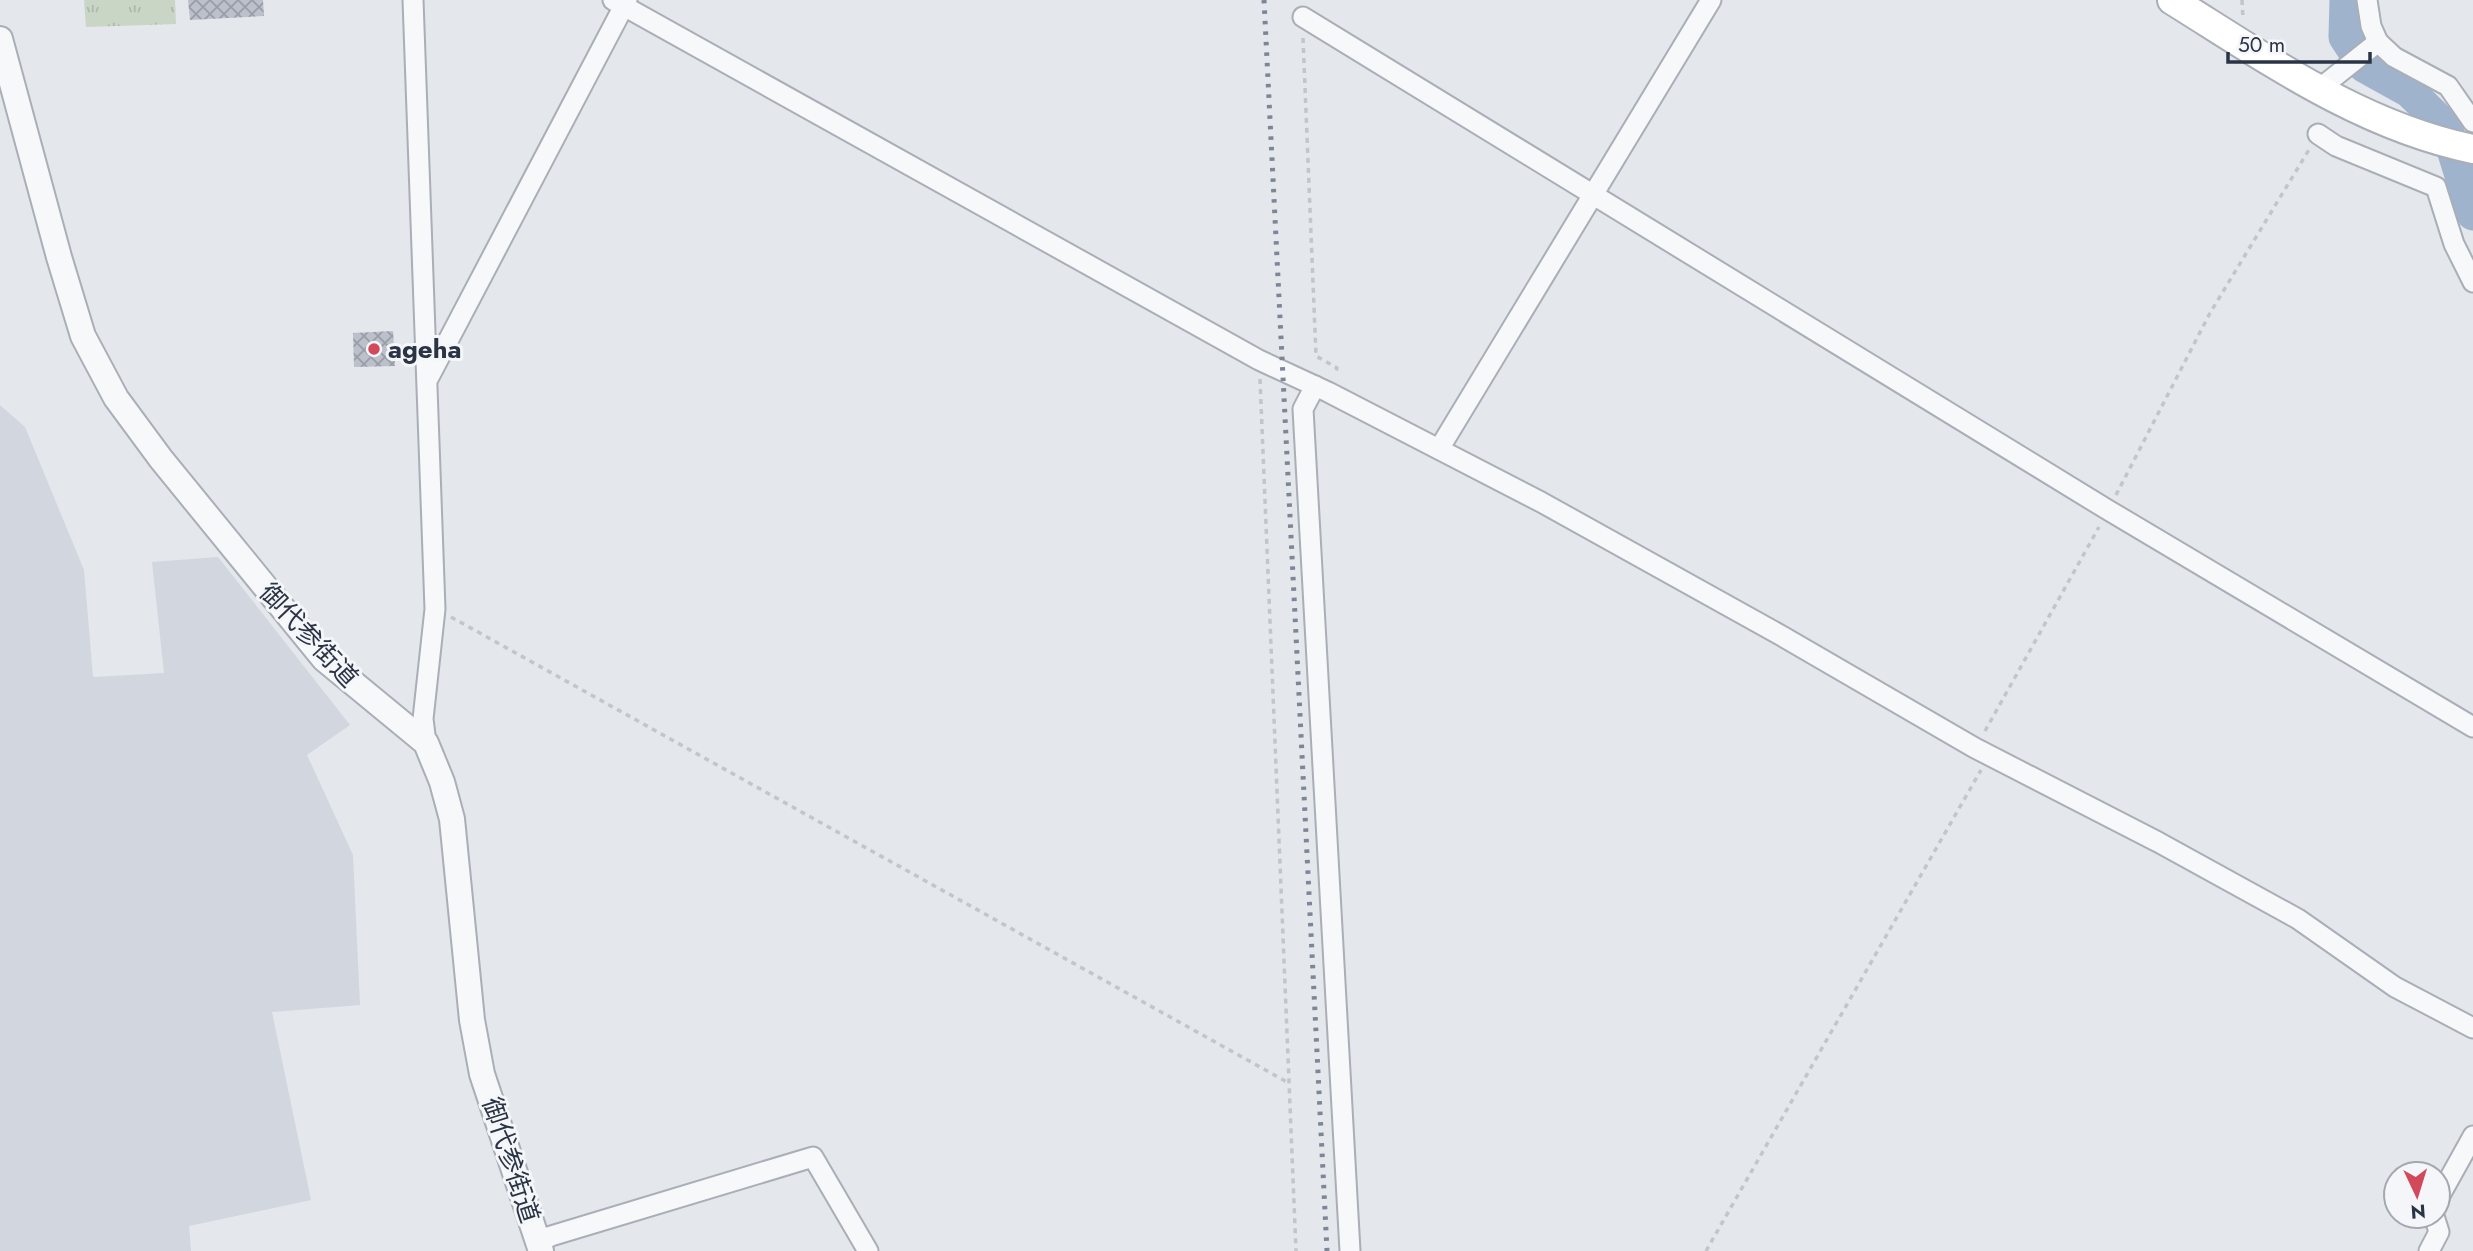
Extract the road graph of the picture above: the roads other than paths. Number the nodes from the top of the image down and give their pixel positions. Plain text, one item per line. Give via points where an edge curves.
1 (413, 0) edge
2 (1711, 0) edge
3 (2172, 0) edge
4 (2367, 0) edge
5 (621, 2) edge
6 (1303, 18) road end
7 (0, 39) edge
8 (2374, 44) junction
9 (2326, 83) junction
10 (2473, 122) edge
11 (2318, 135) road end
12 (2473, 149) edge
13 (1593, 195) junction
14 (2473, 282) edge
15 (428, 380) junction
16 (1321, 389) junction
17 (1439, 449) junction
18 (2473, 727) edge
19 (426, 743) junction
20 (2473, 1028) edge
21 (2473, 1136) edge
22 (2452, 1174) edge
23 (2439, 1230) edge
24 (540, 1247) edge
25 (868, 1251) edge
26 (1350, 1251) edge
27 (2429, 1251) edge

1 - 15 street
2 - 13 street
3 - 9 main road
4 - 8 street
5 - 15 street
5 - 16 street via 1259,360
6 - 13 street
7 - 19 street, 御代参街道 via 83,336 116,398 324,659
8 - 9 street
8 - 10 street via 2448,86
9 - 12 main road via 2354,109
11 - 14 street via 2435,187 2454,244
13 - 17 street
13 - 18 street
15 - 19 street via 435,609 423,719
16 - 17 street
16 - 26 street via 1303,409
17 - 20 street via 1758,622 1982,752 2298,919 2395,987
19 - 24 street, 御代参街道 via 452,819 472,1020 482,1074
21 - 22 street
23 - 27 street
24 - 25 street via 813,1157

